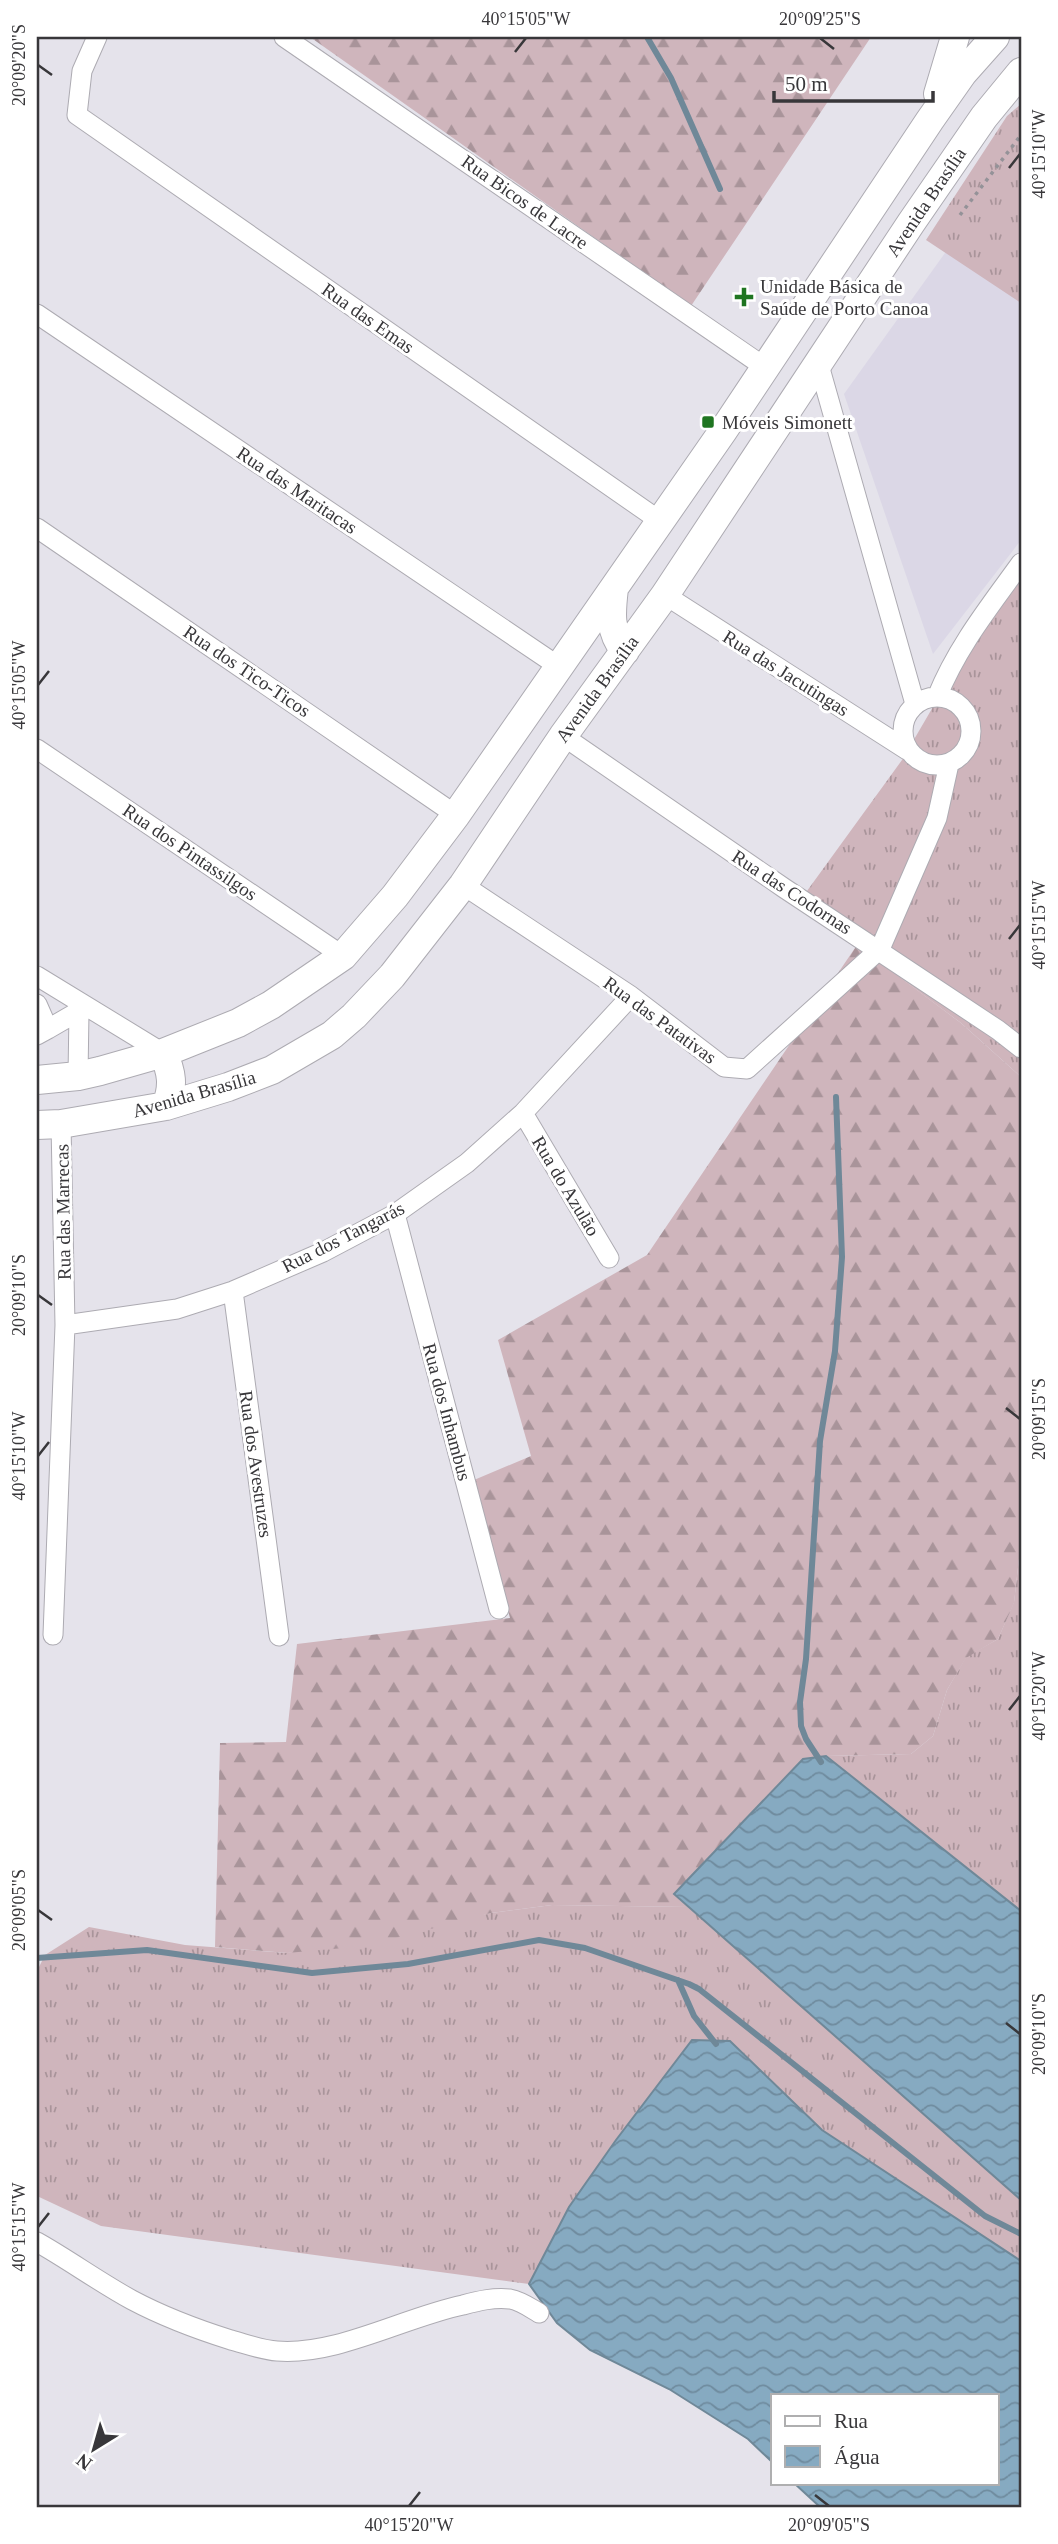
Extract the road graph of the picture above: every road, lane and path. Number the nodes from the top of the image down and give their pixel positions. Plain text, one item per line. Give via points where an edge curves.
1 (97, 37) edge
2 (284, 37) edge
3 (955, 37) edge
4 (995, 37) edge
5 (1021, 72) edge
6 (930, 120) junction
7 (1021, 135) edge
8 (960, 215) dead end
9 (37, 314) edge
10 (819, 365) junction
11 (766, 368) junction
12 (660, 521) junction
13 (37, 528) edge
14 (1021, 563) edge
15 (614, 589) junction
16 (665, 595) junction
17 (625, 651) junction
18 (558, 666) junction
19 (937, 697) junction
20 (915, 704) junction
21 (524, 717) junction
22 (563, 736) junction
23 (37, 749) edge
24 (907, 750) junction
25 (948, 764) junction
26 (456, 815) junction
27 (463, 885) junction
28 (880, 949) junction
29 (342, 956) junction
30 (37, 976) edge
31 (631, 996) junction
32 (37, 1004) edge
33 (83, 1009) junction
34 (43, 1032) edge
35 (1021, 1048) edge
36 (163, 1053) junction
37 (78, 1076) junction
38 (37, 1080) edge
39 (166, 1106) junction
40 (523, 1113) junction
41 (49, 1124) edge
42 (395, 1214) junction
43 (609, 1258) dead end
44 (233, 1291) junction
45 (65, 1325) junction
46 (499, 1609) dead end
47 (53, 1635) dead end
48 (279, 1636) dead end
49 (37, 2242) edge
50 (539, 2313) dead end

1 - 12 street, Rua das Emas via 82,71 77,115
2 - 11 street, Rua Bicos de Lacre
3 - 6 street
4 - 6 street
5 - 10 street, Avenida Brasília via 984,117
6 - 11 street
7 - 8 path
9 - 18 street, Rua das Maritacas
10 - 16 street, Avenida Brasília
10 - 20 street
11 - 12 street
12 - 15 street
13 - 26 street, Rua dos Tico-Ticos
14 - 19 street via 960,648
15 - 17 street via 612,626
15 - 18 street
16 - 17 street, Avenida Brasília
16 - 24 street, Rua das Jacutingas
17 - 22 street, Avenida Brasília
18 - 21 street
19 - 20 street
19 - 25 street via 960,705 971,726 967,749
20 - 24 street via 902,725
21 - 22 street
21 - 26 street
22 - 27 street, Avenida Brasília
22 - 28 street, Rua das Codornas
23 - 29 street, Rua dos Pintassilgos
24 - 25 street via 925,764
25 - 28 street via 937,818
26 - 29 street
27 - 31 street, Rua das Patativas
27 - 39 street, Avenida Brasília via 392,976 332,1035 272,1070
28 - 31 street, Rua das Patativas via 747,1069 724,1067
28 - 35 street, Rua das Codornas
29 - 36 street via 249,1017
30 - 33 street
31 - 40 street, Rua dos Tangarás
32 - 34 street
33 - 34 street
33 - 36 street
33 - 37 street
36 - 37 street
36 - 39 street via 172,1075
37 - 38 street
39 - 41 street, Avenida Brasília
40 - 42 street, Rua dos Tangarás via 467,1163
40 - 43 street, Rua do Azulão
41 - 45 street, Rua das Marrecas
42 - 44 street, Rua dos Tangarás
42 - 46 street, Rua dos Inhambus
44 - 45 street, Rua dos Tangarás via 177,1309
44 - 48 street, Rua dos Avestruzes
45 - 47 street, Rua das Marrecas
49 - 50 street via 169,2319 278,2351 354,2339 480,2301 513,2300

